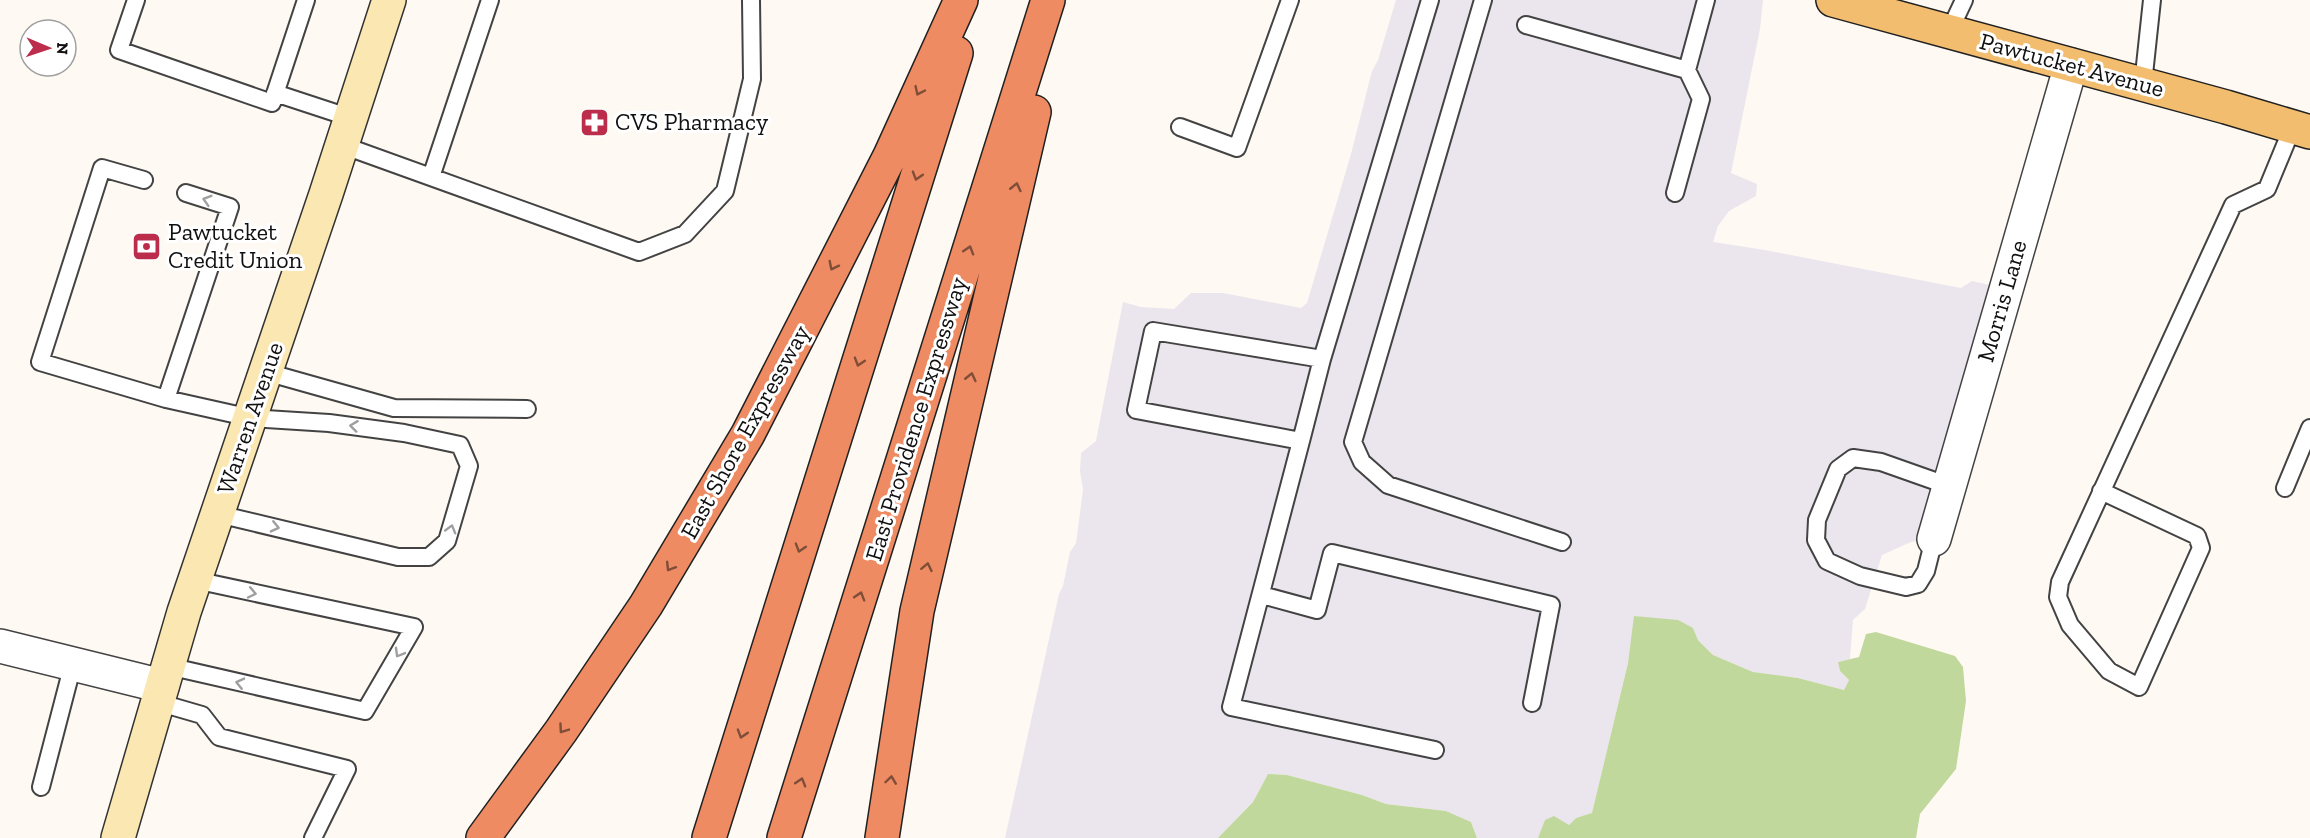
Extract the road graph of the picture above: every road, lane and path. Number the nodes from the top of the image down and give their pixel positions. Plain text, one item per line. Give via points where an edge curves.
1 (136, 0) edge
2 (306, 0) edge
3 (389, 0) edge
4 (490, 0) edge
5 (751, 0) edge
6 (961, 0) edge
7 (973, 0) edge
8 (1048, 0) edge
9 (1060, 0) edge
10 (1290, 0) edge
11 (1430, 0) edge
12 (1483, 0) edge
13 (1706, 0) edge
14 (1833, 0) edge
15 (1964, 0) edge
16 (2152, 0) edge
17 (1526, 25) dead end
18 (1949, 32) junction
19 (2071, 64) junction
20 (1687, 70) junction
21 (2143, 84) junction
22 (275, 93) junction
23 (1180, 127) dead end
24 (2301, 129) edge
25 (346, 131) junction
26 (431, 177) junction
27 (144, 180) dead end
28 (1675, 193) dead end
29 (186, 194) dead end
30 (1322, 359) junction
31 (266, 372) junction
32 (166, 399) junction
33 (527, 409) dead end
34 (251, 418) junction
35 (2310, 428) edge
36 (1301, 441) junction
37 (1949, 486) junction
38 (2285, 488) dead end
39 (2101, 491) junction
40 (218, 514) junction
41 (1934, 538) joint
42 (1562, 542) dead end
43 (195, 580) junction
44 (1262, 595) junction
45 (0, 646) edge
46 (73, 664) junction
47 (162, 685) junction
48 (1532, 703) dead end
49 (1435, 750) dead end
50 (41, 787) dead end
51 (118, 838) edge
52 (313, 838) edge
53 (483, 838) edge
54 (709, 838) edge
55 (784, 838) edge
56 (882, 838) edge

1 - 22 lane via 118,50 272,103
2 - 22 lane
3 - 25 main road, Warren Avenue
4 - 26 lane
5 - 26 lane via 752,79 724,191 685,234 639,252
6 -> 53 highway, East Shore Expressway via 890,156 748,434 646,605 561,732
7 -> 54 highway
55 -> 8 highway, East Providence Expressway
56 -> 9 highway via 901,705 927,567
10 - 23 lane via 1237,148
11 - 30 lane
12 - 42 lane via 1353,442 1362,462 1388,485
13 - 20 lane
14 - 18 main road, Pawtucket Avenue
15 - 18 lane
16 - 21 lane
17 - 20 lane
18 - 19 main road, Pawtucket Avenue
19 - 21 main road, Pawtucket Avenue
19 - 37 street, Morris Lane
20 - 28 lane via 1701,99
21 - 24 main road, Pawtucket Avenue
22 - 25 lane
24 - 39 lane via 2267,189 2233,206
25 - 26 lane
25 - 31 main road, Warren Avenue
27 - 32 lane via 102,168 40,362
32 -> 29 lane via 230,207
30 - 36 lane
30 - 36 lane via 1153,331 1136,410
31 - 33 lane via 394,408
31 - 34 main road, Warren Avenue
32 - 34 lane
34 - 40 main road, Warren Avenue
40 -> 34 lane via 398,557 429,557 447,541 469,466 460,445 393,431
35 - 38 lane
36 - 44 lane
37 - 41 street, Morris Lane
37 - 41 lane via 1881,462 1853,458 1838,469 1817,520 1816,540 1827,561 1860,576 1906,587 1918,584 1926,571
39 - 39 lane via 2060,582 2058,597 2070,625 2109,671 2139,687 2201,548 2197,537
40 - 43 main road, Warren Avenue
43 - 47 main road, Warren Avenue
43 -> 47 lane via 414,627 364,711
44 - 48 lane via 1317,610 1332,554 1551,605
44 - 49 lane via 1231,707
45 - 46 street
46 - 47 street
46 - 50 lane
47 - 51 main road, Warren Avenue
47 - 52 lane via 202,715 219,737 348,769

